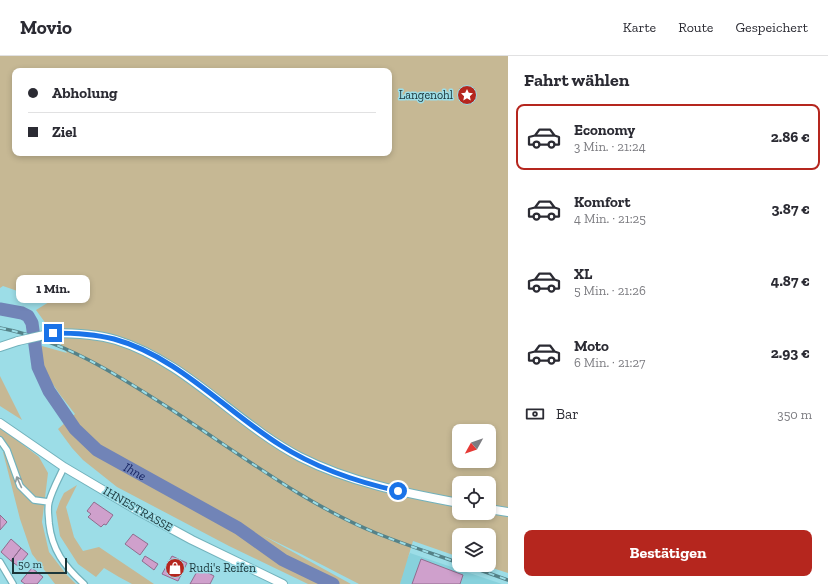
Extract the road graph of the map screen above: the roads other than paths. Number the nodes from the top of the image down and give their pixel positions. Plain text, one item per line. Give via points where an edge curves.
1 (0, 347) edge
2 (0, 423) edge
3 (0, 440) edge
4 (64, 467) junction
5 (49, 502) junction
6 (452, 502) edge
7 (496, 509) edge
8 (508, 512) edge
9 (0, 562) edge
10 (13, 584) edge
11 (84, 584) edge
12 (283, 584) edge

1 - 6 main road, bridge via 53,333 82,334 131,345 170,365 280,445 322,467 386,488
2 - 4 main road, IHNESTRASSE
5 -> 3 street via 34,500 20,486 7,450
4 - 5 street
4 - 12 main road, IHNESTRASSE via 164,525
5 - 11 street via 50,534 56,551 68,570
7 - 8 main road
9 - 10 street

